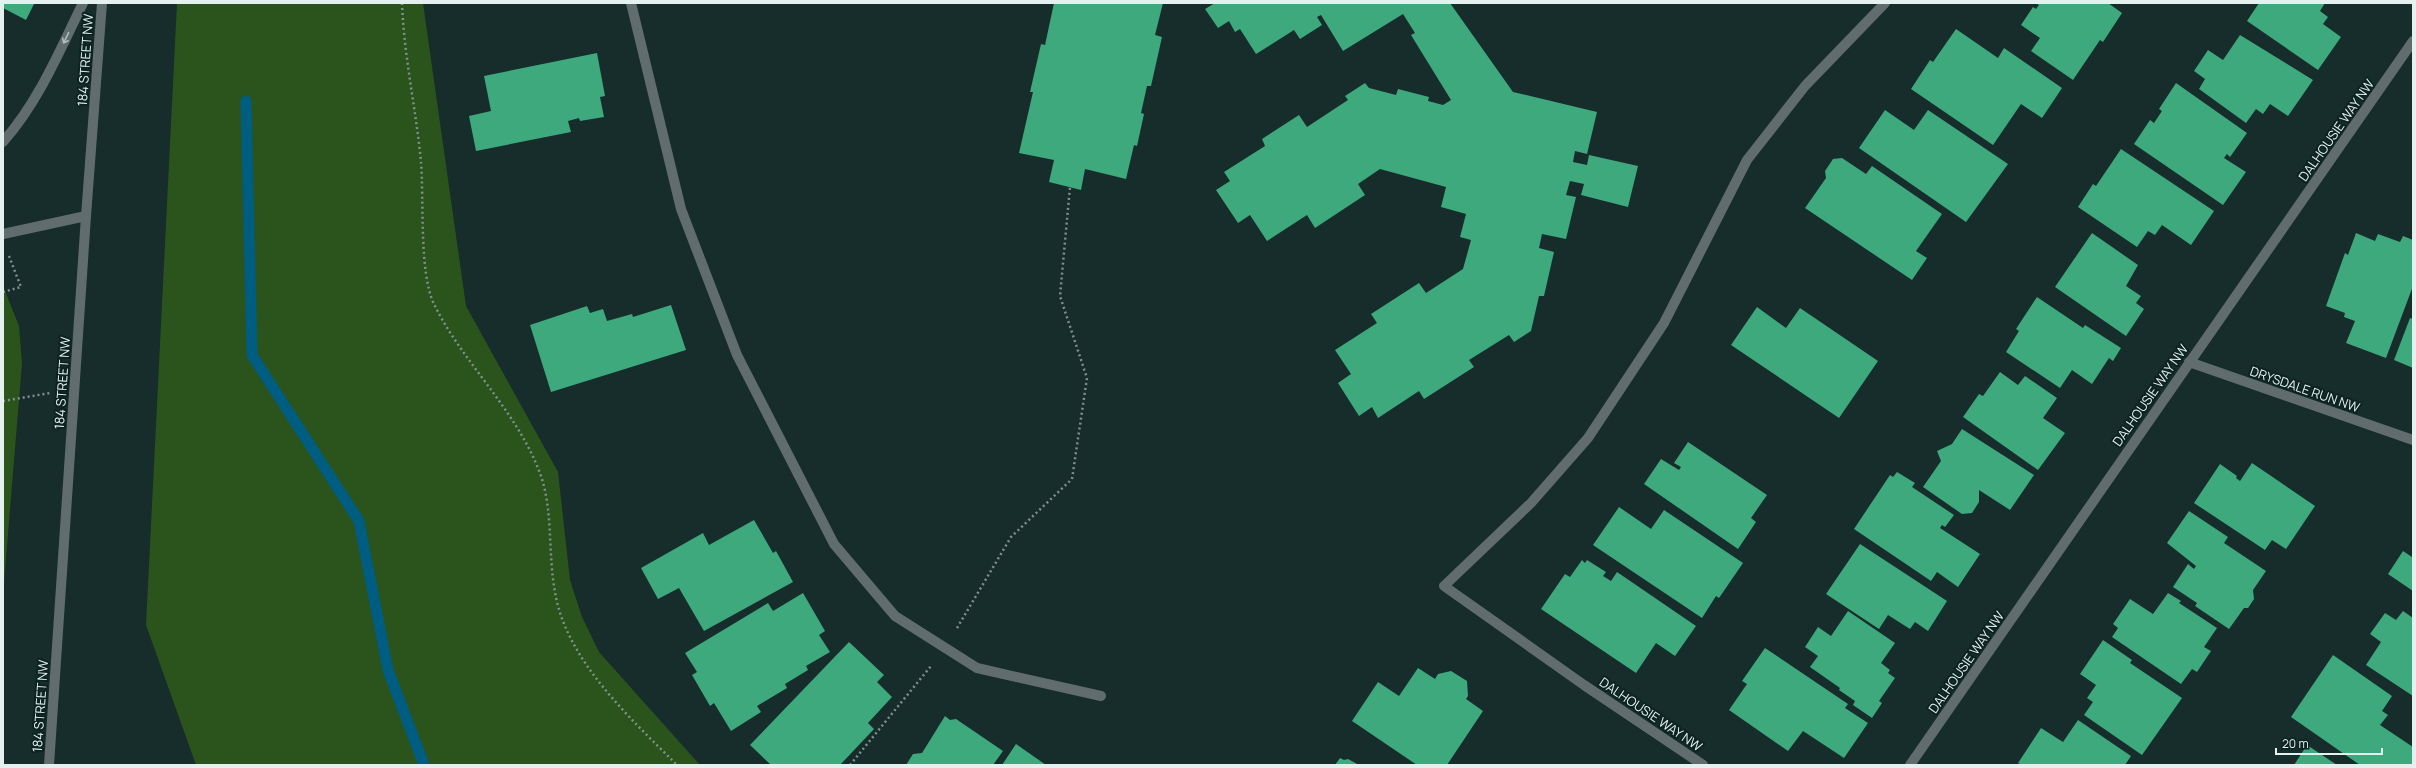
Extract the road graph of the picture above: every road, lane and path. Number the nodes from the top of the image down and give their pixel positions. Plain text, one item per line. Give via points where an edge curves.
1 (83, 3) edge
2 (102, 3) edge
3 (402, 3) edge
4 (631, 3) edge
5 (1885, 3) edge
6 (2413, 42) edge
7 (3, 142) edge
8 (1070, 187) dead end
9 (86, 216) junction
10 (3, 234) edge
11 (8, 254) dead end
12 (3, 292) edge
13 (2189, 362) junction
14 (76, 389) junction
15 (3, 401) edge
16 (2413, 440) edge
17 (946, 648) junction
18 (1101, 696) dead end
19 (49, 765) edge
20 (677, 765) edge
21 (850, 765) edge
22 (1703, 765) edge
23 (1910, 765) edge

1 -> 7 street via 46,80 29,109
2 - 9 street, 184 STREET NW
3 - 20 path via 405,54 420,161 426,273 432,302 507,412 542,479 555,594 561,618 595,677 617,704
4 - 17 street via 681,209 737,355 834,544 895,616
5 - 22 street, DALHOUSIE WAY NW via 1805,86 1747,160 1664,323 1588,438 1530,503 1444,586
6 - 13 street, DALHOUSIE WAY NW
8 - 17 path via 1060,296 1087,378 1072,479 1011,537
9 - 10 street
9 - 14 street, 184 STREET NW
11 - 12 path via 21,287
13 - 16 street, DRYSDALE RUN NW
13 - 23 street, DALHOUSIE WAY NW
14 - 15 path
14 - 19 street, 184 STREET NW
17 - 18 street via 977,668
17 - 21 path

